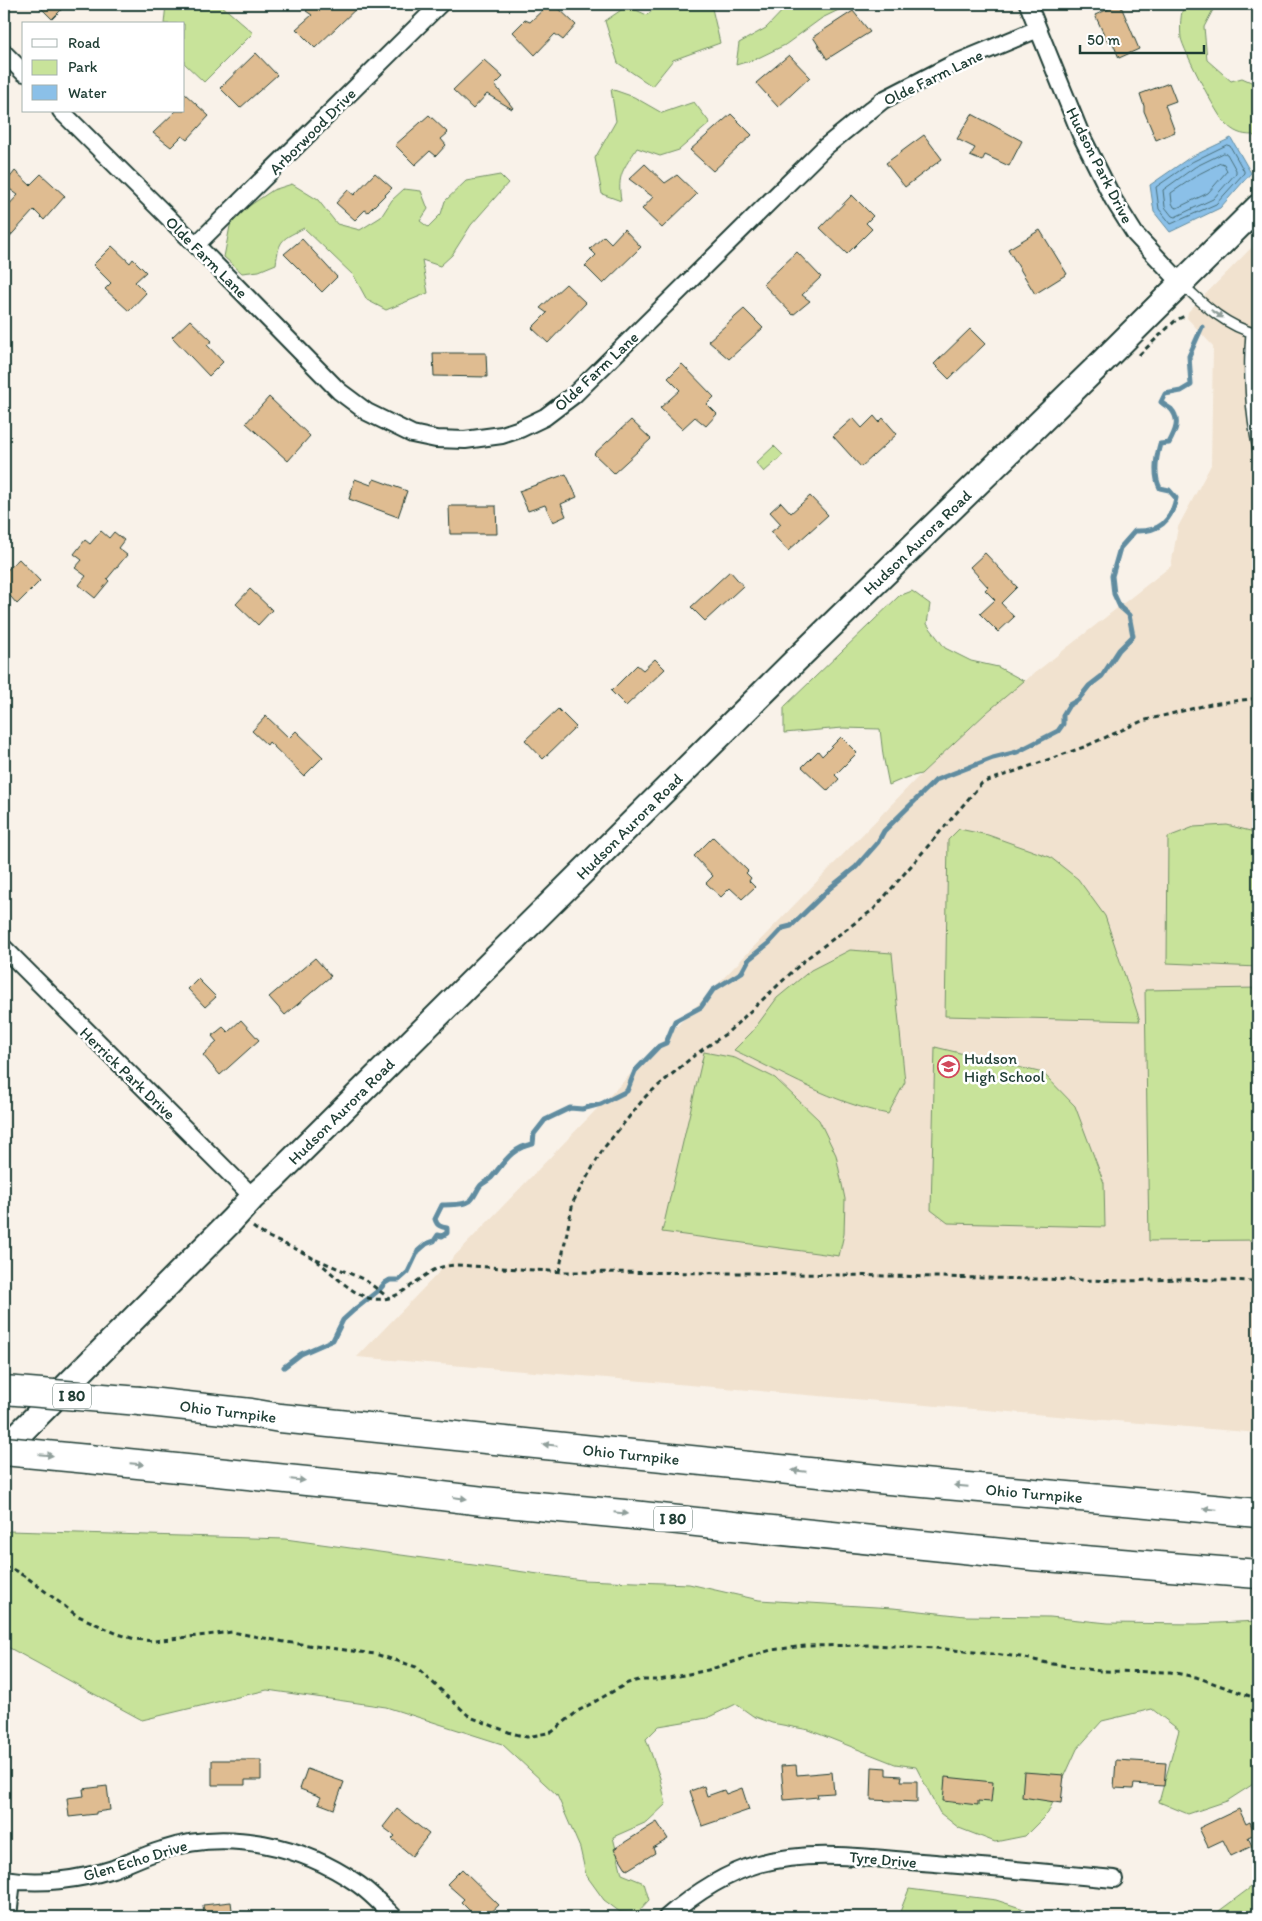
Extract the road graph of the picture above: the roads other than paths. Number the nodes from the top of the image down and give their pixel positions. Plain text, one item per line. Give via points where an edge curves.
1 (440, 4) edge
2 (1028, 4) edge
3 (427, 10) edge
4 (1038, 29) junction
5 (4, 52) edge
6 (22, 71) edge
7 (62, 112) edge
8 (1258, 207) edge
9 (196, 244) junction
10 (1182, 284) junction
11 (1255, 333) edge
12 (1258, 450) edge
13 (4, 948) edge
14 (253, 1197) junction
15 (4, 1390) edge
16 (4, 1450) edge
17 (1258, 1513) edge
18 (1258, 1574) edge
19 (8, 1879) edge
20 (1114, 1879) dead end
21 (8, 1917) edge
22 (394, 1917) edge
23 (667, 1917) edge

1 - 3 street, Arborwood Drive
2 - 4 street, Hudson Park Drive
3 - 9 street, Arborwood Drive
4 - 9 street, Olde Farm Lane via 949,66 882,100 825,147 574,395 545,418 502,435 465,440 412,434 367,412 339,391
4 - 10 street, Hudson Park Drive via 1081,135 1113,199 1135,234
5 - 6 street
7 - 9 street, Olde Farm Lane
8 - 10 street, Hudson Aurora Road
10 -> 11 lane via 1207,308 1230,323
10 - 14 street, Hudson Aurora Road
11 - 12 lane via 1250,381
13 - 14 street, Herrick Park Drive
14 - 16 street, Hudson Aurora Road
17 -> 15 highway, Ohio Turnpike / I 80, bridge via 878,1479
16 -> 18 highway, I 80, bridge via 1033,1556
19 - 21 street
19 - 22 street, Glen Echo Drive via 48,1881 83,1877 181,1845 218,1840 241,1841 284,1849 340,1872 374,1897
20 - 23 street, Tyre Drive via 813,1854 757,1864 729,1875 705,1888

